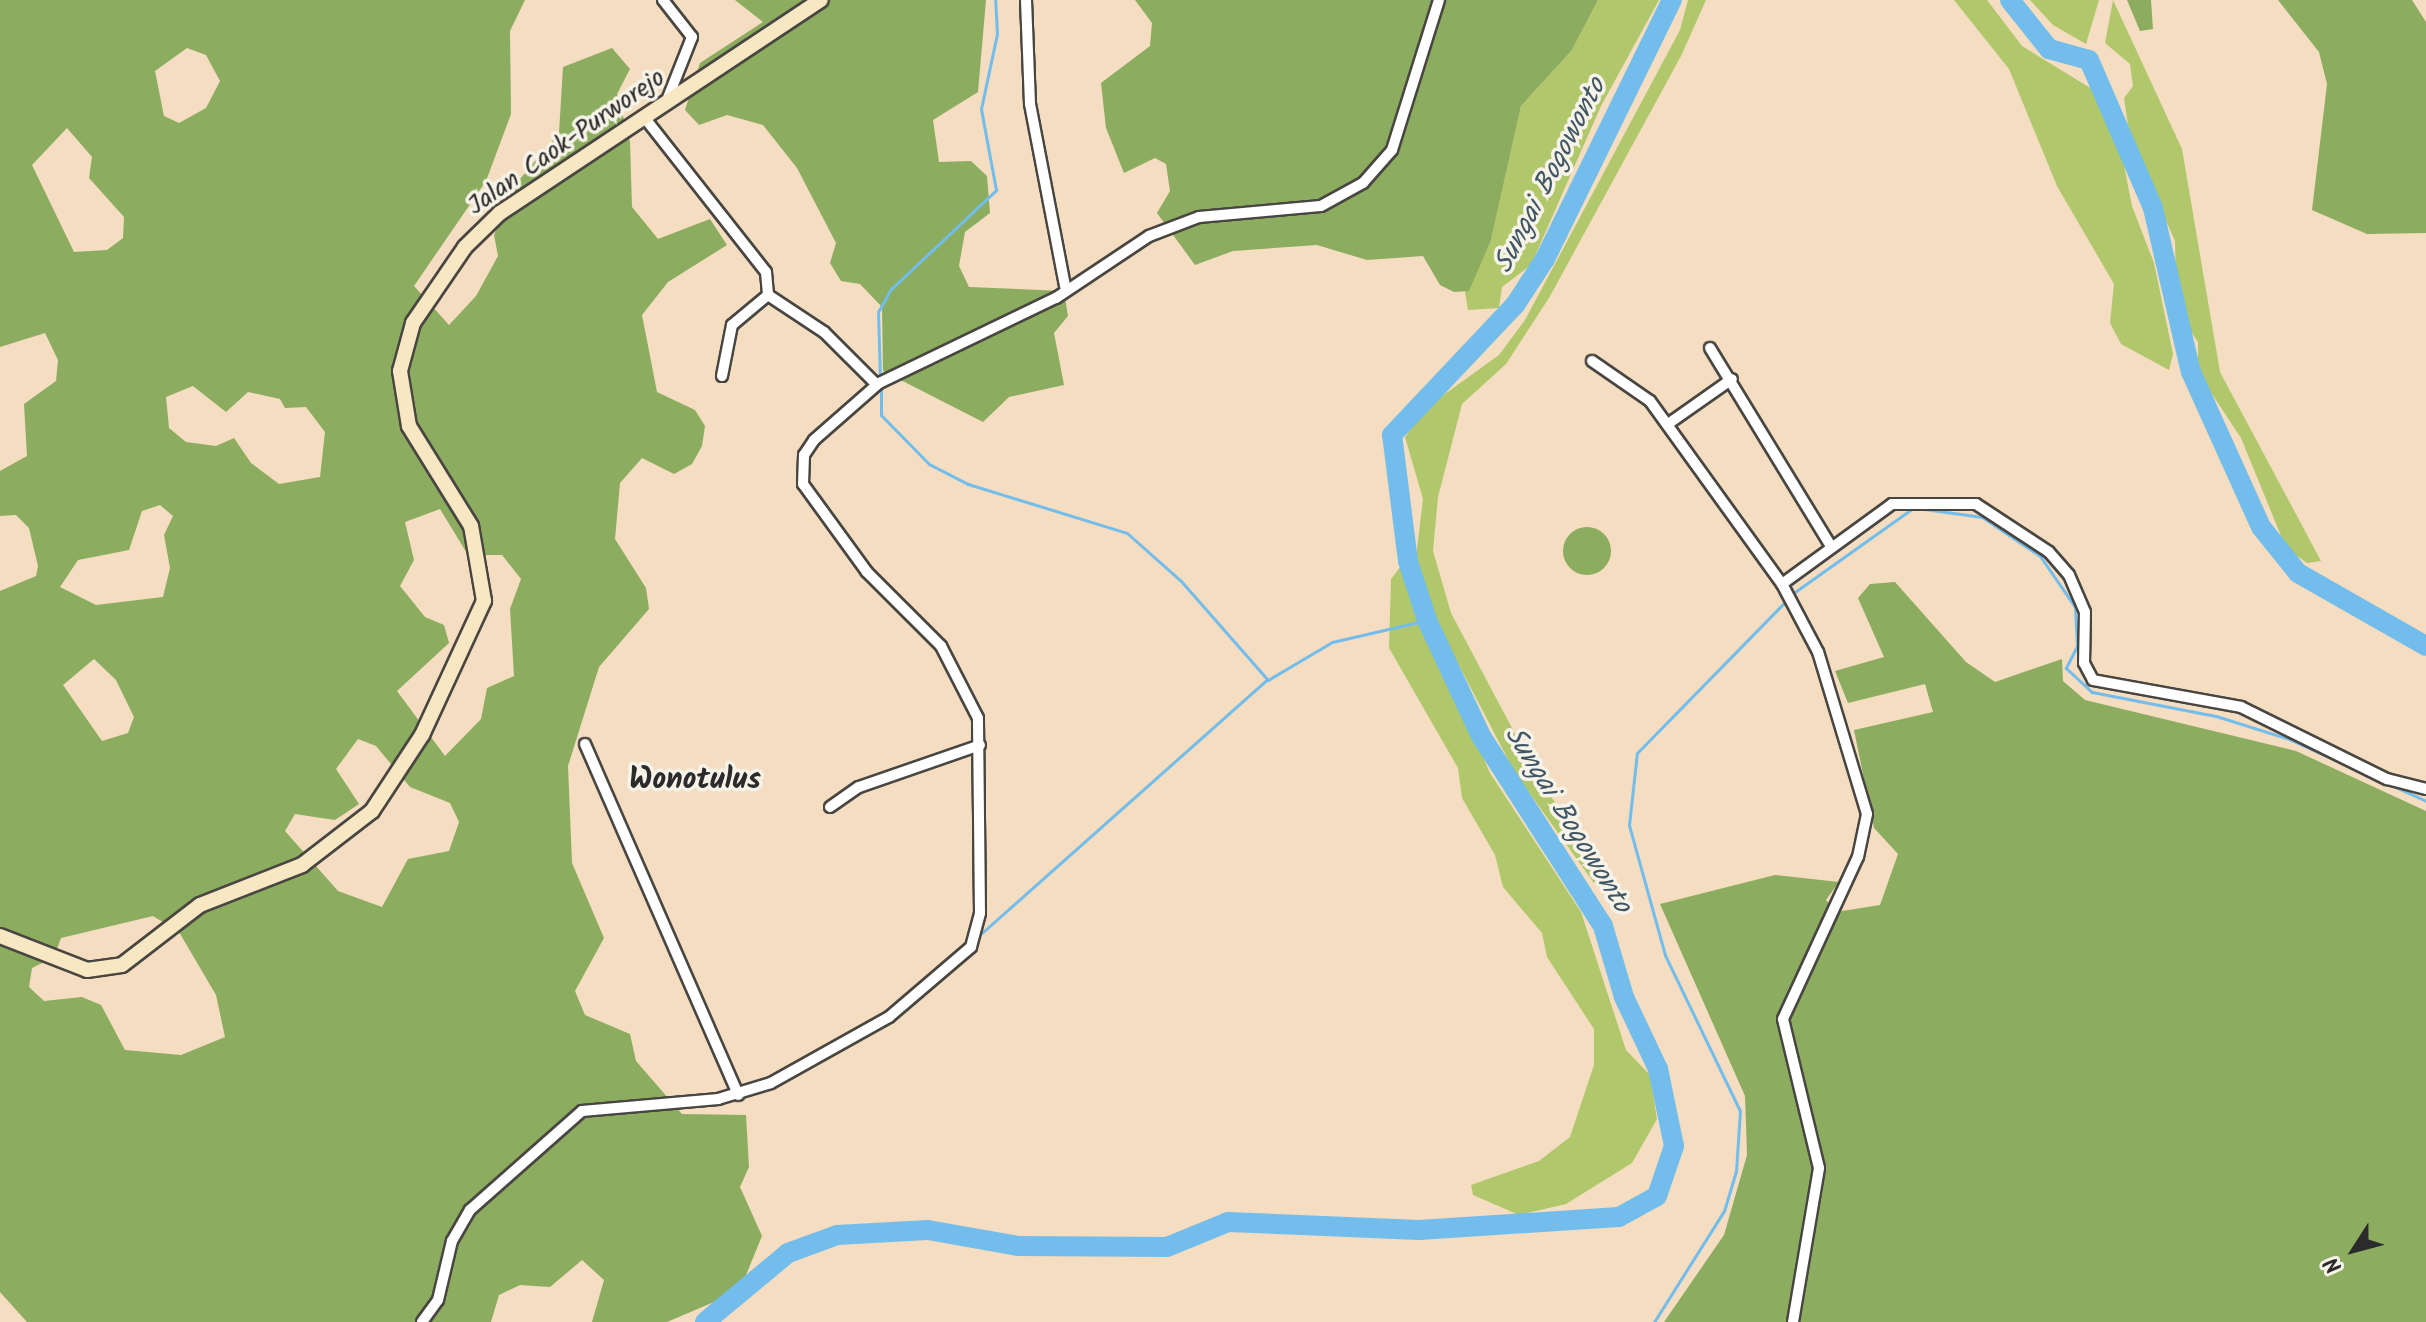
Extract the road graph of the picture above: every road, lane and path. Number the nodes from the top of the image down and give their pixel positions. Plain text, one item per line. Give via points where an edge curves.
1 (663, 0) edge
2 (821, 0) edge
3 (1026, 0) edge
4 (1439, 0) edge
5 (667, 100) junction
6 (644, 117) junction
7 (1066, 291) junction
8 (768, 295) junction
9 (1710, 348) dead end
10 (1592, 361) dead end
11 (722, 376) dead end
12 (1732, 379) junction
13 (881, 382) junction
14 (1668, 424) junction
15 (1831, 546) junction
16 (1784, 587) junction
17 (585, 744) dead end
18 (980, 745) junction
19 (2426, 789) edge
20 (830, 807) dead end
21 (0, 936) edge
22 (736, 1091) junction
23 (422, 1322) edge
24 (1793, 1322) edge

1 - 5 street via 692,37
2 - 5 street, Jalan Caok-Purworejo
3 - 7 street via 1030,104
4 - 7 street via 1392,150 1363,183 1321,206 1174,225
5 - 6 street, Jalan Caok-Purworejo
6 - 8 street via 757,259
6 - 21 street, Jalan Caok-Purworejo via 500,213 465,247 413,323 400,371 409,426 471,526 484,601 422,735 372,811 302,865 200,905 122,965 87,970
7 - 13 street
8 - 11 street via 732,325
8 - 13 street via 824,332
9 - 12 street
10 - 14 street via 1630,382
12 - 14 street
12 - 15 street
13 - 18 street via 814,440 804,455 803,484 867,572 941,646 970,696
14 - 16 street
15 - 16 street
15 - 19 street via 1892,504 1976,504 2049,552 2069,575 2085,612 2084,663 2093,680 2241,707 2387,779
16 - 24 street via 1800,608 1867,814 1858,857 1783,1019 1819,1168
17 - 22 street
18 - 20 street via 859,787
18 - 22 street via 980,913 971,943 889,1017
22 - 23 street via 582,1111 470,1210 452,1241 438,1300

